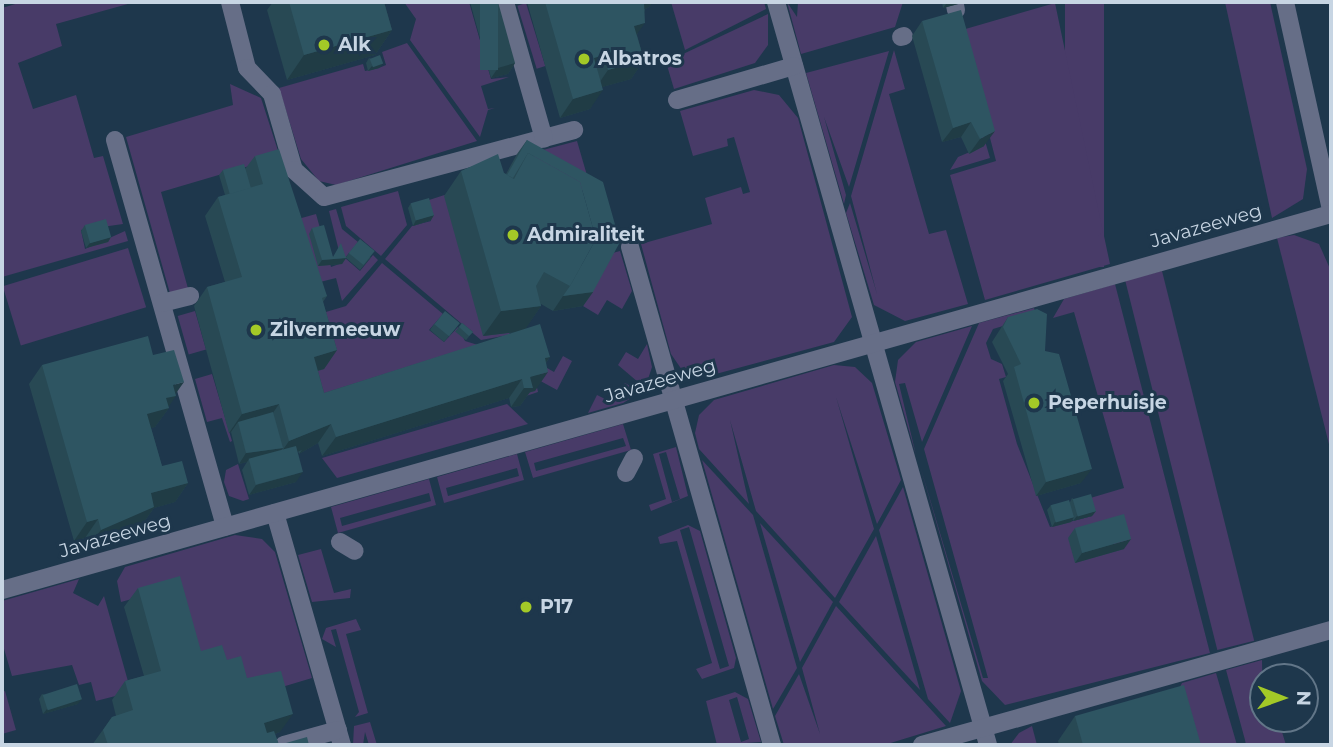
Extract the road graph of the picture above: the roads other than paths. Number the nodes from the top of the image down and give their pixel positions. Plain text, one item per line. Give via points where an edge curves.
1 (230, 2) edge
2 (505, 2) edge
3 (775, 2) edge
4 (1285, 2) edge
5 (793, 66) junction
6 (677, 100) dead end
7 (574, 130) dead end
8 (544, 139) junction
9 (115, 140) dead end
10 (1331, 212) edge
11 (631, 247) dead end
12 (190, 296) dead end
13 (162, 303) junction
14 (873, 343) junction
15 (673, 399) junction
16 (275, 513) junction
17 (225, 527) junction
18 (2, 590) edge
19 (1331, 630) edge
20 (986, 737) edge
21 (340, 738) edge
22 (296, 740) edge
23 (772, 745) edge
24 (922, 745) edge

1 - 8 street via 247,68 272,94 294,170 315,193 333,198
2 - 8 street
3 - 5 street
4 - 10 street
5 - 6 street
5 - 14 street
7 - 8 street
9 - 13 street
10 - 14 street, Javazeeweg
11 - 15 street via 644,316
12 - 13 street
13 - 17 street
14 - 15 street, Javazeeweg
14 - 20 street
15 - 16 street, Javazeeweg via 628,418 563,425
15 - 23 street via 680,442
16 - 17 street, Javazeeweg
16 - 21 street via 292,552
17 - 18 street, Javazeeweg
19 - 20 street
20 - 24 street
21 - 22 street

